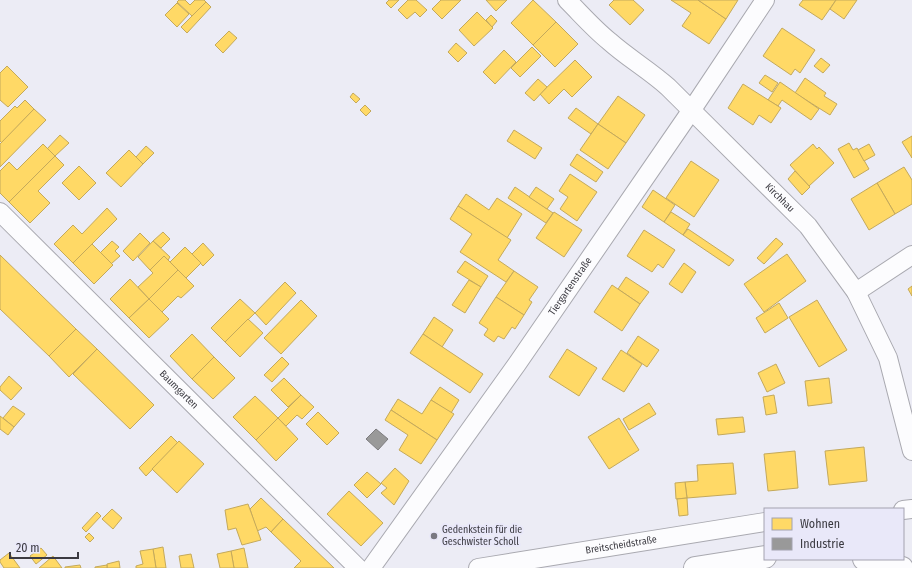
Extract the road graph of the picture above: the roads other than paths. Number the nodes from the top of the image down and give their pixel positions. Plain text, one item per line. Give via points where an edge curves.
1 (567, 0) edge
2 (765, 0) edge
3 (691, 110) junction
4 (0, 212) edge
5 (912, 255) edge
6 (856, 292) junction
7 (912, 451) edge
8 (764, 522) edge
9 (764, 557) edge
10 (868, 560) edge
11 (358, 568) edge
12 (371, 568) edge
13 (478, 568) edge
14 (695, 568) edge
15 (902, 568) edge

1 - 3 street, Kirchhau via 595,29 658,78
2 - 3 street, Tiergartenstraße
3 - 6 street, Kirchhau via 808,226
3 - 12 street, Tiergartenstraße via 517,364
4 - 11 street, Baumgarten
5 - 6 street
6 - 7 street, Kirchhau via 888,358
8 - 13 street, Breitscheidstraße
9 - 14 street
10 - 15 street

